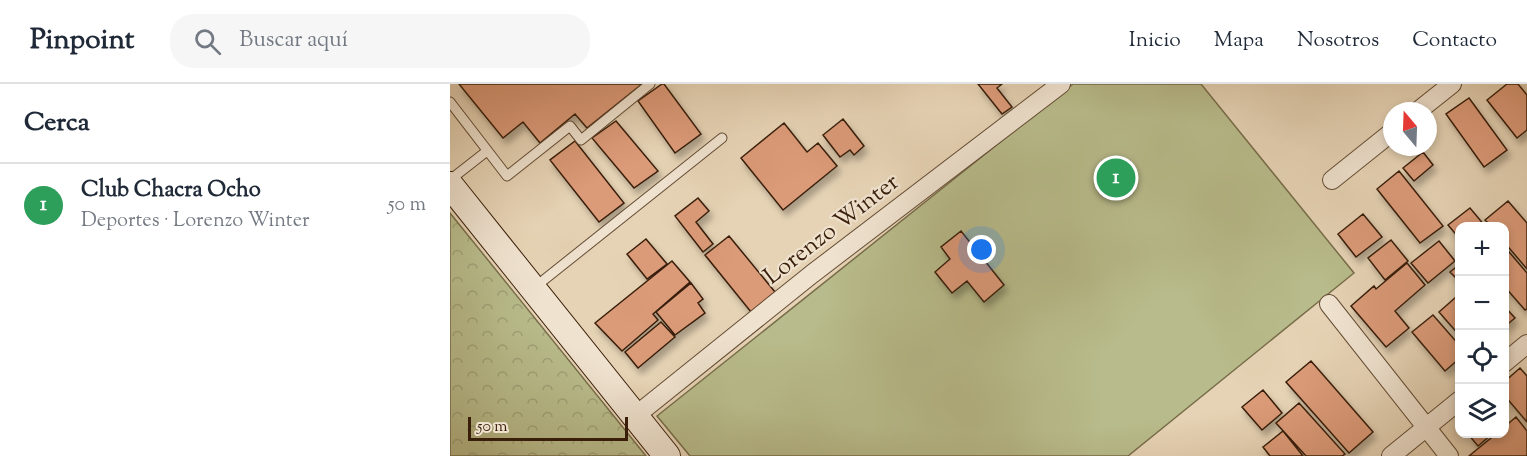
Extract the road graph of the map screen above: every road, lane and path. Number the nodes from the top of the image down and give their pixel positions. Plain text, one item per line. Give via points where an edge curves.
1 (650, 84) edge
2 (1061, 84) edge
3 (1452, 84) edge
4 (450, 102) edge
5 (1429, 102) edge
6 (722, 138) dead end
7 (1383, 139) edge
8 (487, 151) junction
9 (450, 180) edge
10 (1332, 180) dead end
11 (450, 185) edge
12 (533, 289) junction
13 (1329, 304) dead end
14 (1527, 344) edge
15 (1509, 359) edge
16 (1455, 404) edge
17 (634, 417) junction
18 (1427, 427) junction
19 (666, 456) edge
20 (1391, 456) edge
21 (1449, 456) edge

1 - 8 lane via 581,140 570,126 507,176
2 - 17 street, Lorenzo Winter
3 - 5 street
4 - 8 lane
6 - 12 lane
7 - 10 street
8 - 9 lane
11 - 12 main road
12 - 17 main road
13 - 18 street
14 - 15 street
16 - 18 street
17 - 19 main road
18 - 20 street
18 - 21 street

